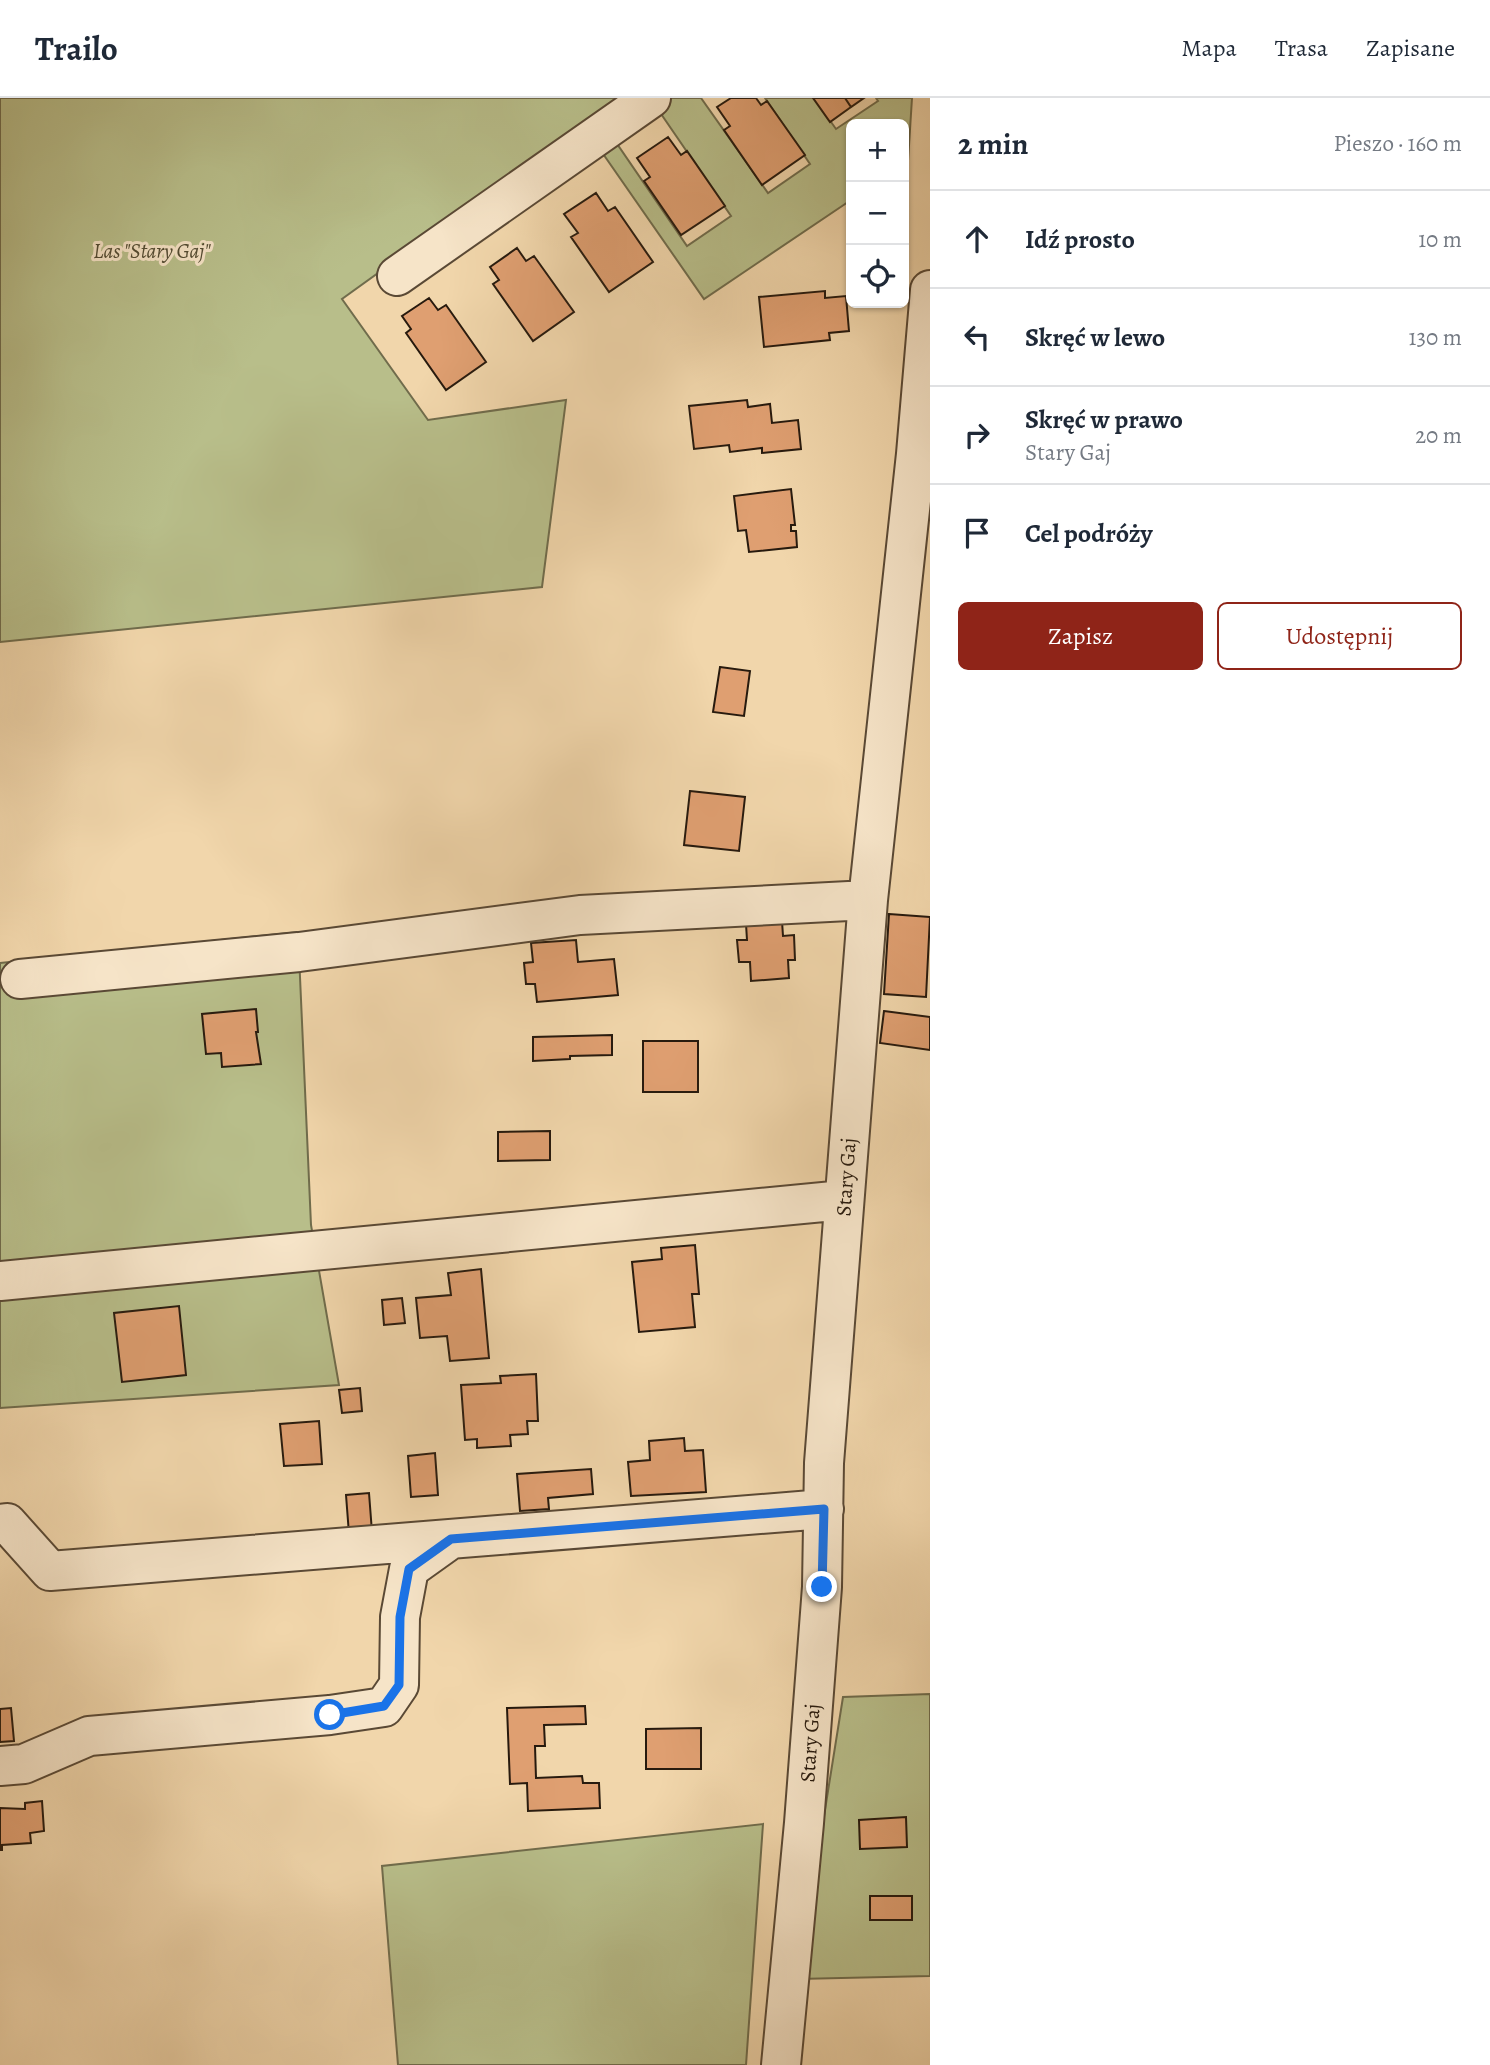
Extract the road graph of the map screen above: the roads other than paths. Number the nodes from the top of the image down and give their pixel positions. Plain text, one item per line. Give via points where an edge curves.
1 (651, 98) edge
2 (397, 276) dead end
3 (930, 290) edge
4 (868, 900) junction
5 (20, 979) dead end
6 (844, 1200) junction
7 (0, 1280) edge
8 (824, 1509) junction
9 (0, 1524) edge
10 (451, 1539) junction
11 (0, 1766) edge
12 (781, 2065) edge

1 - 2 street
3 - 4 street, Stary Gaj
4 - 5 street via 580,915 299,952
4 - 6 street, Stary Gaj
6 - 7 street
6 - 8 street, Stary Gaj
8 - 10 street
8 - 12 street, Stary Gaj via 804,1823
9 - 10 street via 7,1523 50,1571
10 - 11 street via 409,1569 400,1617 399,1685 384,1706 89,1736 24,1764

